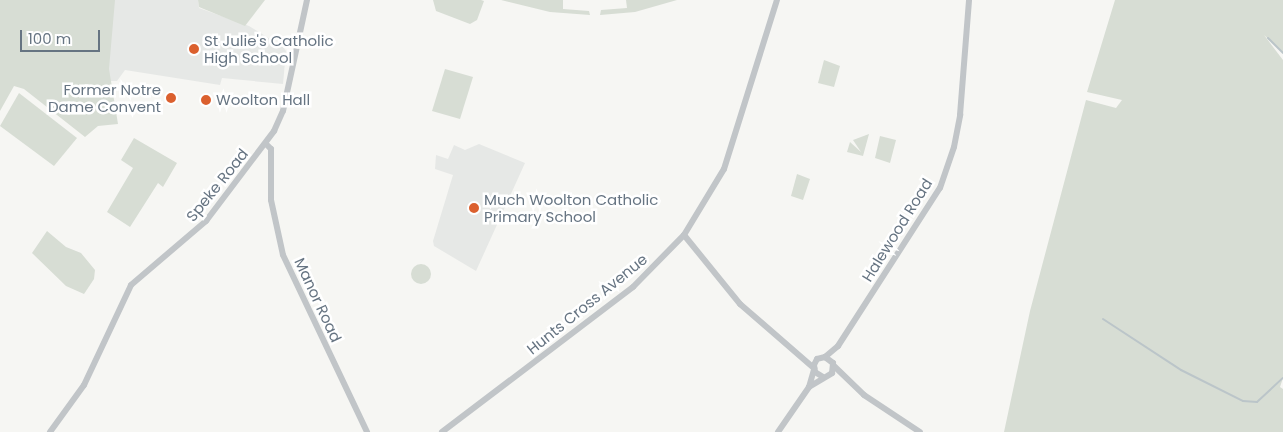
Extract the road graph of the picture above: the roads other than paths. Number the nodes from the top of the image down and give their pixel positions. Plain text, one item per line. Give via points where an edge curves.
1 (306, 0) edge
2 (777, 0) edge
3 (969, 0) edge
4 (266, 144) junction
5 (684, 235) junction
6 (838, 346) junction
7 (799, 353) junction
8 (822, 357) junction
9 (833, 365) junction
10 (814, 368) junction
11 (826, 376) junction
12 (845, 380) junction
13 (809, 387) junction
14 (50, 432) edge
15 (367, 432) edge
16 (442, 432) edge
17 (778, 432) edge
18 (920, 432) edge

1 - 4 street, Speke Road via 282,112
2 - 5 street, Hunts Cross Avenue via 724,169
3 - 6 street, Halewood Road via 960,115 949,165 940,188 918,225
4 - 14 street, Speke Road via 206,221 131,284 84,385
4 - 15 street, Manor Road via 271,149 271,200 283,254
5 - 7 street via 740,304
5 - 16 street, Hunts Cross Avenue via 634,287
6 - 8 street, Halewood Road
6 - 9 street, Halewood Road
7 - 8 street
7 - 10 street
8 - 9 street
8 - 10 street, Halewood Road
9 - 11 street, Halewood Road
9 - 12 street
10 - 11 street
10 - 13 street, Halewood Road
11 - 12 street
11 - 13 street
12 - 18 street
13 - 17 street

